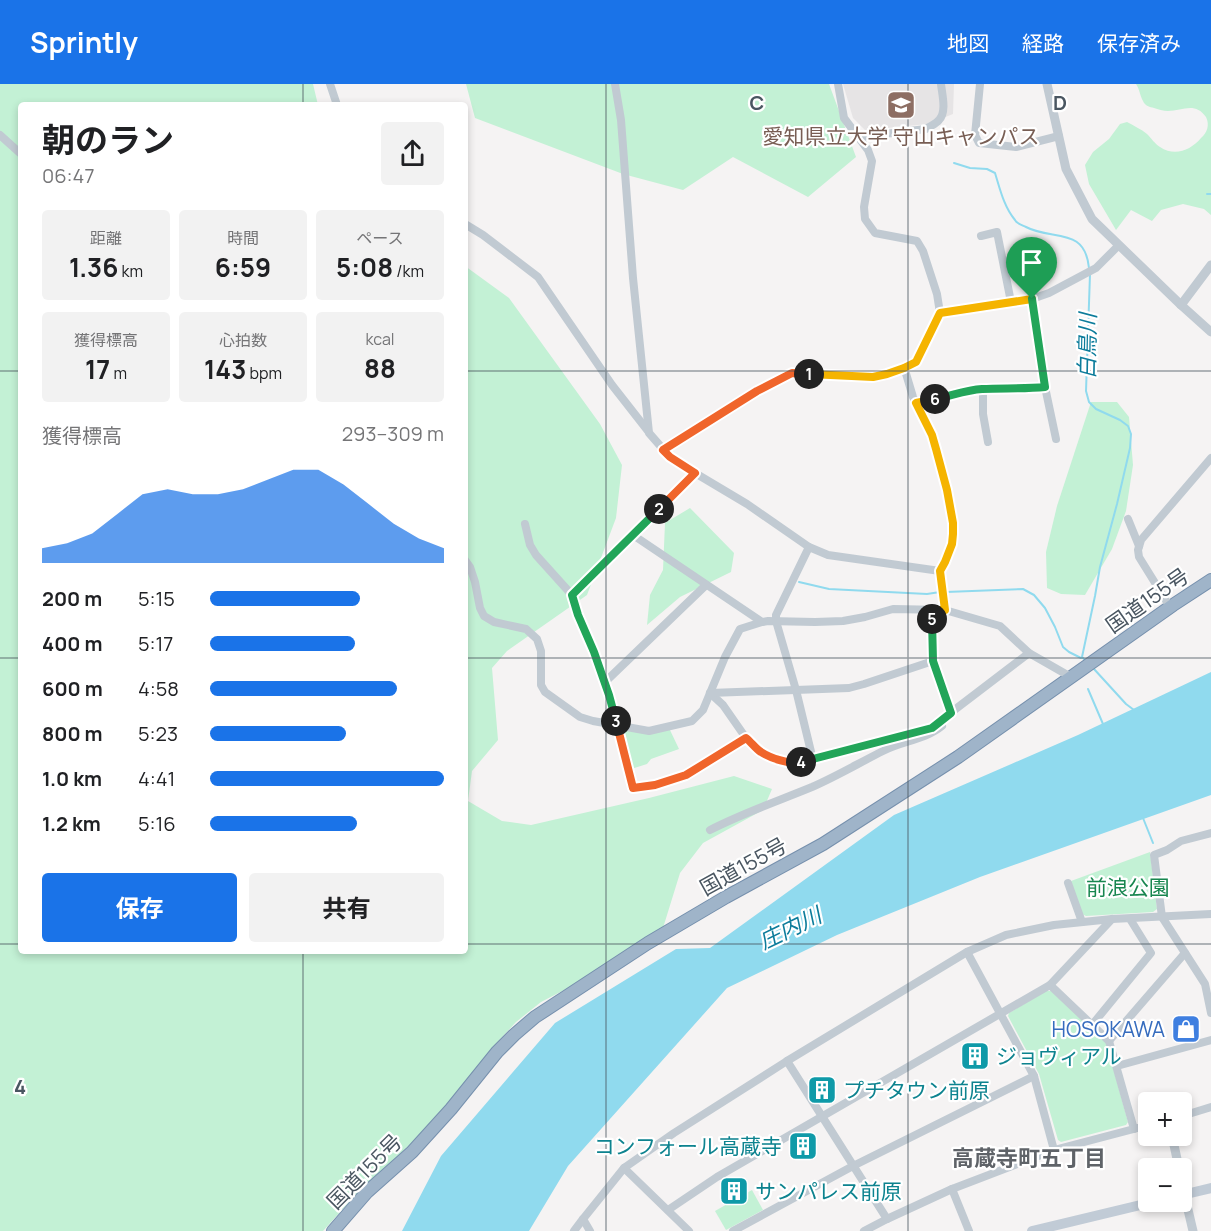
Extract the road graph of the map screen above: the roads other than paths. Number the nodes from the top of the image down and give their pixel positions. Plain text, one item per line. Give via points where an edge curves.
1 (330, 84) edge
2 (615, 84) edge
3 (838, 84) edge
4 (940, 84) edge
5 (980, 84) edge
6 (1047, 84) edge
7 (336, 102) edge
8 (0, 135) edge
9 (1059, 136) junction
10 (859, 137) junction
11 (18, 151) edge
12 (468, 226) edge
13 (981, 236) dead end
14 (1118, 246) junction
15 (1211, 265) edge
16 (1032, 299) junction
17 (1011, 302) junction
18 (1180, 305) junction
19 (940, 313) junction
20 (1211, 332) edge
21 (904, 368) junction
22 (1045, 387) junction
23 (983, 389) junction
24 (916, 403) junction
25 (649, 433) junction
26 (1056, 439) dead end
27 (988, 442) dead end
28 (663, 450) junction
29 (1211, 458) edge
30 (695, 473) junction
31 (1128, 519) dead end
32 (525, 524) dead end
33 (633, 535) junction
34 (1139, 546) junction
35 (809, 547) junction
36 (468, 564) edge
37 (940, 571) junction
38 (1211, 580) edge
39 (706, 585) junction
40 (572, 595) junction
41 (944, 606) junction
42 (1170, 607) junction
43 (931, 610) junction
44 (776, 621) junction
45 (762, 622) junction
46 (1029, 653) junction
47 (933, 661) junction
48 (1071, 677) junction
49 (604, 683) junction
50 (796, 690) junction
51 (710, 693) junction
52 (951, 713) junction
53 (618, 726) junction
54 (746, 738) junction
55 (813, 760) junction
56 (710, 830) dead end
57 (1211, 833) edge
58 (1068, 883) dead end
59 (1211, 914) edge
60 (1162, 917) junction
61 (1112, 919) junction
62 (1130, 919) junction
63 (1082, 922) junction
64 (967, 952) junction
65 (1185, 953) junction
66 (1050, 985) junction
67 (1211, 1011) edge
68 (1000, 1013) junction
69 (1092, 1025) junction
70 (1211, 1040) edge
71 (1109, 1041) junction
72 (787, 1061) junction
73 (1117, 1066) junction
74 (1034, 1076) junction
75 (1211, 1107) edge
76 (1192, 1113) edge
77 (822, 1116) junction
78 (1138, 1128) edge
79 (1134, 1129) junction
80 (1054, 1150) junction
81 (852, 1166) junction
82 (624, 1168) junction
83 (1211, 1188) edge
84 (951, 1189) junction
85 (1192, 1190) edge
86 (1138, 1206) edge
87 (668, 1210) junction
88 (1188, 1212) edge
89 (583, 1219) junction
90 (887, 1219) junction
91 (333, 1231) edge
92 (574, 1231) edge
93 (590, 1231) edge
94 (689, 1231) edge
95 (733, 1231) edge
96 (864, 1231) edge
97 (969, 1231) edge
98 (1032, 1231) edge
99 (1193, 1231) edge

1 - 7 street
2 - 25 street
3 - 10 street via 844,118
4 - 10 street via 942,115 926,129
5 - 9 street via 975,135 979,143 1016,147
6 - 9 street
8 - 11 street
9 - 14 street via 1066,169 1092,219
10 - 19 street via 872,161 865,219 875,233 917,241
12 - 25 street via 538,277
13 - 17 street via 997,232
14 - 16 street via 1084,276
14 - 18 street
15 - 18 street
16 - 17 street
16 - 22 street
17 - 19 street
18 - 20 street
19 - 21 street via 916,362
21 - 24 street
21 - 28 street via 873,377 792,373
22 - 23 street
22 - 26 street
23 - 24 street
23 - 27 street
24 - 37 street via 932,435 953,523 952,544
25 - 28 street
28 - 30 street
29 - 34 street
30 - 33 street
30 - 35 street
31 - 34 street
32 - 40 street via 536,555
33 - 39 street
33 - 40 street
34 - 42 street via 1139,557
35 - 37 street via 828,555
35 - 44 street
36 - 53 street via 484,616 526,629 537,639 541,651 540,685 545,692 580,717
37 - 41 street
38 - 42 highway, 国道155号
39 - 45 street
39 - 49 street
40 - 49 street
41 - 43 street
41 - 46 street via 1000,626
42 - 48 highway, 国道155号
43 - 44 street via 893,609 843,621
43 - 47 street
44 - 45 street
44 - 50 street
45 - 51 street via 740,629
46 - 48 street
46 - 52 street
47 - 50 street via 849,688
47 - 52 street
48 - 91 highway, 国道155号 via 958,757 823,844 648,943 535,1017 497,1052 412,1152
49 - 53 street
50 - 51 street
50 - 55 street
51 - 53 street via 703,710 692,721 649,731
51 - 54 street
52 - 55 street via 932,728
52 - 56 street via 934,732 885,750 829,779
53 - 54 street via 633,788 686,775
54 - 55 street via 761,752 778,759 795,764
57 - 60 street via 1181,841 1154,855
58 - 63 street
59 - 60 street
60 - 62 street
60 - 65 street
61 - 62 street
61 - 63 street
61 - 66 street
62 - 69 street via 1152,953
63 - 64 street via 1006,935
64 - 68 street
64 - 72 street
65 - 67 street via 1205,984
65 - 71 street
66 - 68 street
66 - 69 street
68 - 74 street
68 - 77 street
69 - 71 street
70 - 73 street
71 - 73 street
72 - 77 street
72 - 82 street
73 - 79 street
74 - 80 street
74 - 81 street
75 - 76 street
77 - 81 street
77 - 87 street
78 - 79 street
79 - 80 street
80 - 84 street
81 - 90 street
81 - 95 street
82 - 87 street
82 - 89 street
83 - 85 main road
84 - 90 street
84 - 97 street
86 - 98 main road
87 - 94 street
88 - 99 street
89 - 92 street
89 - 93 street
90 - 96 street

